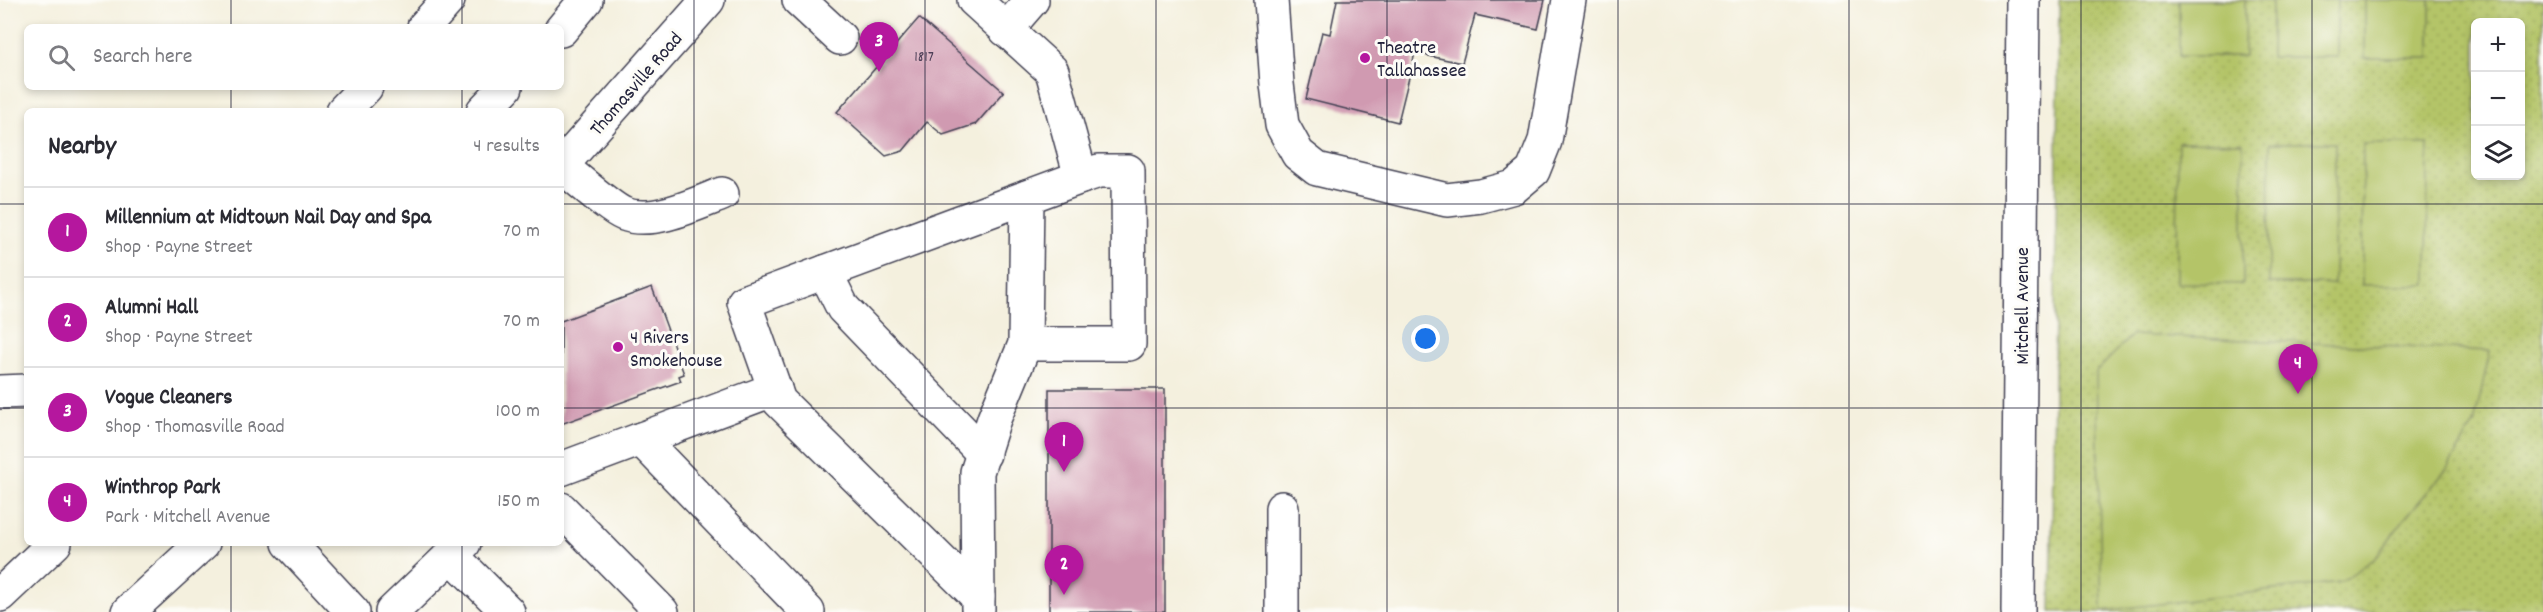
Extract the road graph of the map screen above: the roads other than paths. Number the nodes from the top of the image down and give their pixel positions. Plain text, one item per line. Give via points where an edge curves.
1 (448, 0) edge
2 (586, 0) edge
3 (708, 0) edge
4 (799, 0) edge
5 (974, 0) edge
6 (1032, 0) edge
7 (1271, 0) edge
8 (1569, 0) edge
9 (2023, 0) edge
10 (427, 24) edge
11 (564, 26) edge
12 (1006, 30) junction
13 (840, 38) dead end
14 (363, 90) edge
15 (503, 90) edge
16 (346, 108) edge
17 (486, 108) edge
18 (564, 163) edge
19 (564, 168) edge
20 (1081, 177) junction
21 (722, 194) dead end
22 (1027, 197) junction
23 (825, 272) junction
24 (1025, 345) junction
25 (775, 389) junction
26 (0, 392) edge
27 (24, 392) edge
28 (642, 439) junction
29 (984, 454) junction
30 (564, 468) edge
31 (1282, 508) dead end
32 (564, 512) edge
33 (51, 546) edge
34 (200, 546) edge
35 (292, 546) edge
36 (458, 549) edge
37 (4, 584) edge
38 (978, 604) edge
39 (128, 612) edge
40 (352, 612) edge
41 (392, 612) edge
42 (508, 612) edge
43 (662, 612) edge
44 (808, 612) edge
45 (1282, 612) edge
46 (2018, 612) edge

1 - 10 street
2 - 11 street
3 - 18 street, Thomasville Road
4 - 13 street
5 - 12 street
6 - 12 street
7 - 8 street via 1282,125 1298,154 1317,169 1447,200 1481,196 1514,186 1533,171 1545,141
9 - 46 street, Mitchell Avenue
12 - 20 street via 1052,71
14 - 16 street
15 - 17 street
19 - 21 street via 623,214 644,218 681,210
20 - 22 street
20 - 24 street via 1099,171 1128,171 1129,345
22 - 23 street
22 - 24 street
23 - 25 street via 744,302
23 - 29 street via 843,308
24 - 29 street
25 - 28 street
25 - 38 street via 780,401
26 - 27 street
28 - 30 street
28 - 44 street
29 - 38 street via 977,472
31 - 45 street
32 - 43 street
33 - 37 street
34 - 39 street
35 - 40 street
36 - 41 street
36 - 42 street

